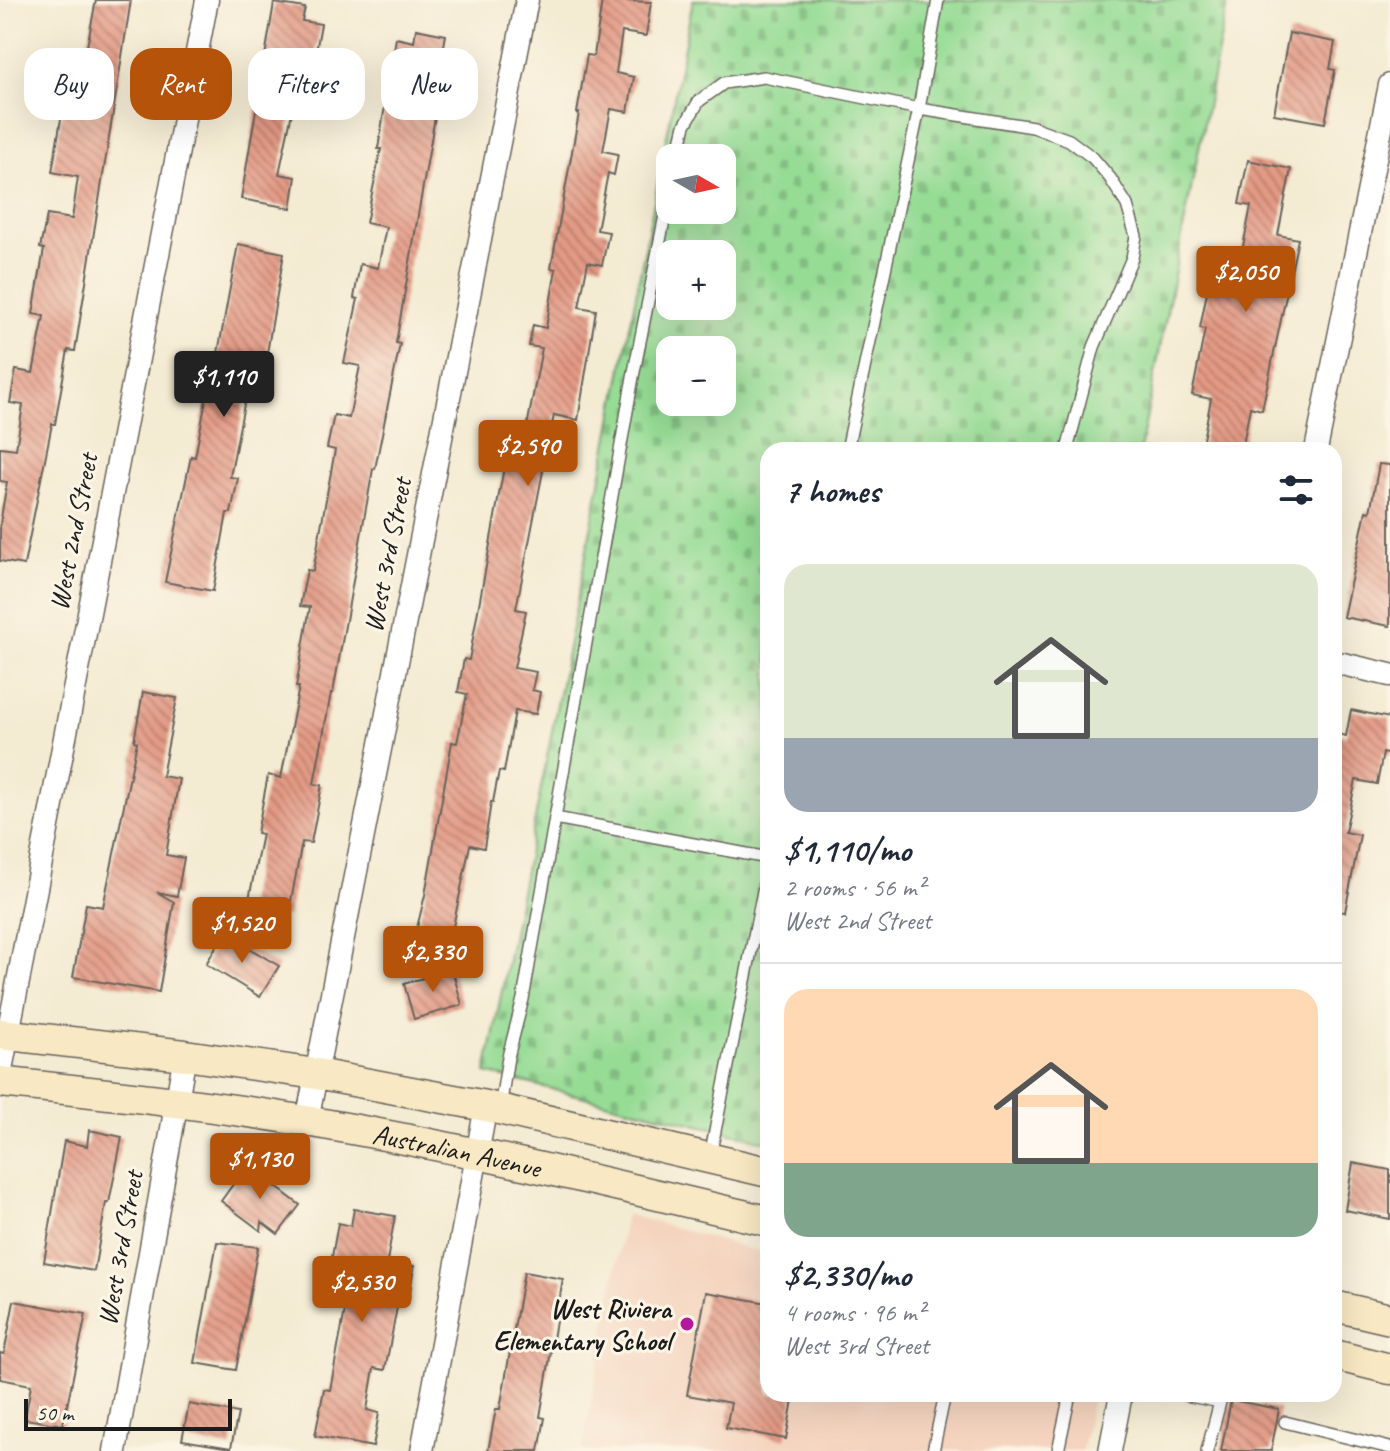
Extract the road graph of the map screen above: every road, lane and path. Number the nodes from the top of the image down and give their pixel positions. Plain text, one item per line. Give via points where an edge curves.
1 (207, 0) edge
2 (527, 0) edge
3 (938, 0) edge
4 (1390, 85) edge
5 (919, 109) junction
6 (680, 144) edge
7 (663, 224) edge
8 (849, 442) edge
9 (1069, 442) edge
10 (1318, 442) edge
11 (1342, 664) edge
12 (1390, 675) edge
13 (555, 818) junction
14 (760, 856) edge
15 (760, 906) edge
16 (3, 1034) edge
17 (185, 1055) junction
18 (316, 1074) junction
19 (0, 1075) edge
20 (0, 1082) edge
21 (177, 1101) junction
22 (493, 1107) junction
23 (307, 1121) junction
24 (476, 1153) junction
25 (710, 1158) junction
26 (760, 1170) edge
27 (760, 1219) edge
28 (1342, 1308) edge
29 (1390, 1319) edge
30 (1342, 1357) edge
31 (1390, 1369) edge
32 (943, 1402) edge
33 (1068, 1402) edge
34 (1119, 1402) edge
35 (1220, 1402) edge
36 (1285, 1422) dead end
37 (1390, 1448) edge
38 (115, 1451) edge
39 (422, 1451) edge
40 (933, 1451) edge
41 (1058, 1451) edge
42 (1110, 1451) edge
43 (1207, 1451) edge

1 - 16 street, West 2nd Street
2 - 18 street, West 3rd Street
3 - 5 lane
4 - 10 street
5 - 6 lane via 764,77 724,83 699,101
5 - 8 lane
5 - 9 lane via 1033,127 1069,140 1101,168 1127,205 1136,236 1132,258 1094,347
7 - 13 lane
11 - 12 street
13 - 14 lane
13 - 22 lane
15 - 25 lane
16 - 17 main road, Australian Avenue
16 - 19 street, West 2nd Street
17 - 18 main road, Australian Avenue
17 - 21 street, West 3rd Street
18 - 22 main road, Australian Avenue
18 - 23 street, West 3rd Street
20 - 21 main road, Australian Avenue
21 - 23 main road, Australian Avenue
21 - 38 street, West 3rd Street
22 - 24 street
22 - 25 main road, Australian Avenue
23 - 24 main road, Australian Avenue
24 - 27 main road, Australian Avenue
24 - 39 street
25 - 26 main road, Australian Avenue
28 - 29 main road
30 - 31 main road
32 - 40 lane
33 - 41 lane
34 - 42 street
35 - 43 lane
36 - 37 lane

